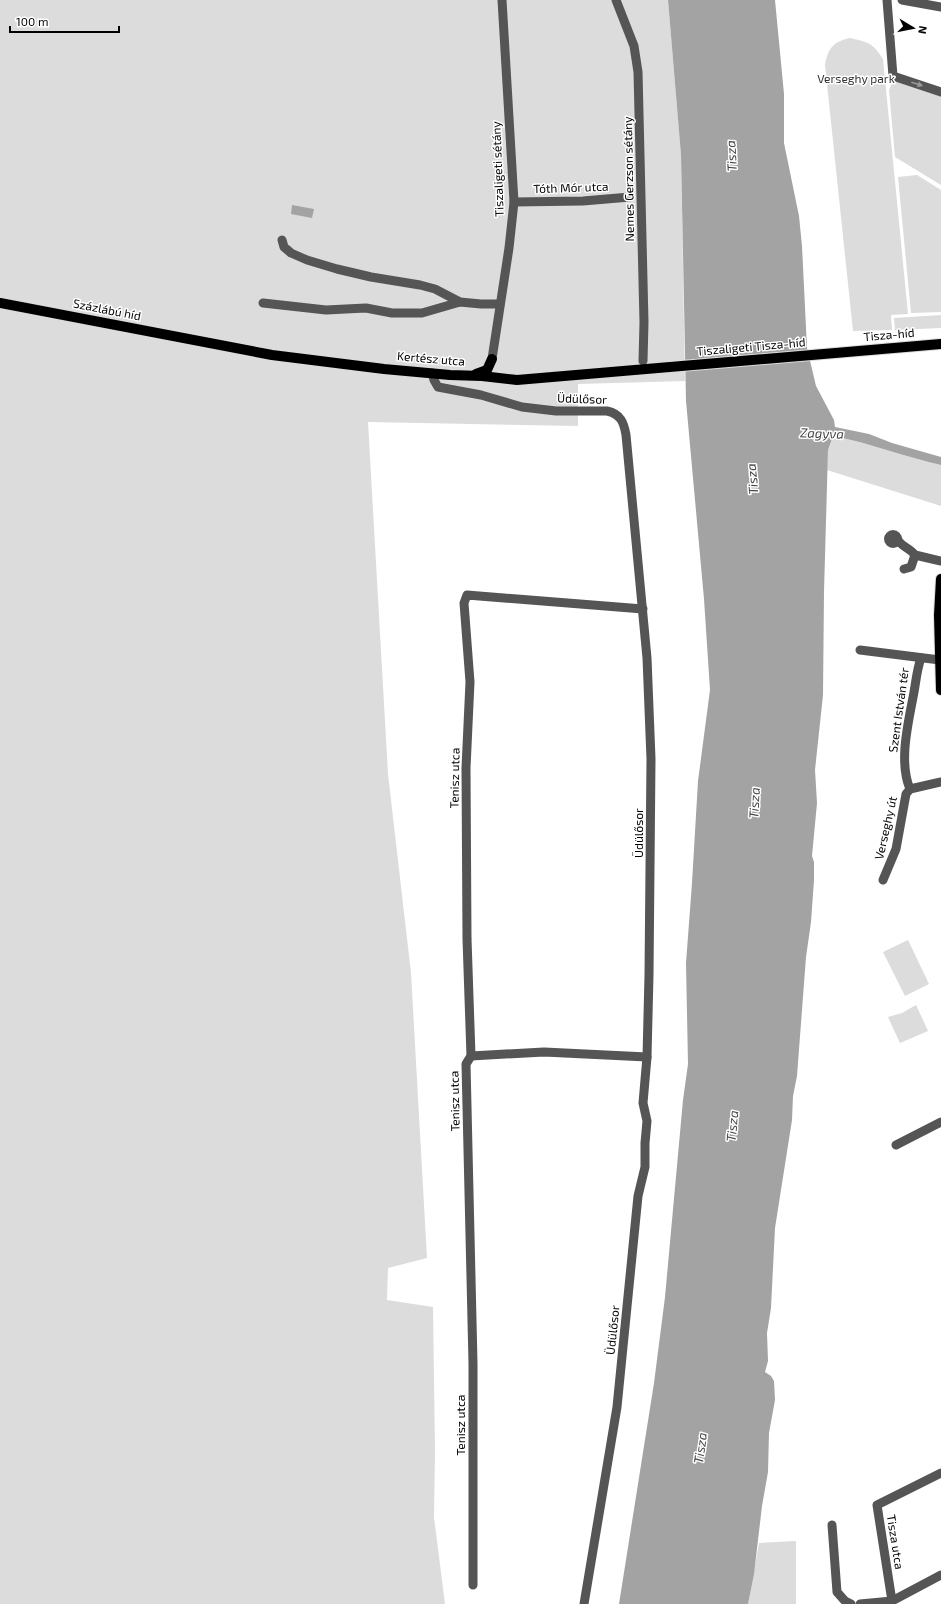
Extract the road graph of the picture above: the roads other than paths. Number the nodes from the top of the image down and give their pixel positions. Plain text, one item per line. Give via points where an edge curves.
1 (502, 0) edge
2 (616, 0) edge
3 (887, 0) edge
4 (902, 0) edge
5 (941, 7) edge
6 (941, 92) edge
7 (630, 198) dead end
8 (514, 202) junction
9 (282, 240) dead end
10 (460, 302) junction
11 (0, 303) edge
12 (263, 303) dead end
13 (500, 304) junction
14 (210, 343) joint
15 (941, 344) edge
16 (926, 346) junction
17 (941, 350) edge
18 (854, 351) joint
19 (492, 359) junction
20 (647, 365) junction
21 (432, 373) junction
22 (466, 376) junction
23 (492, 377) junction
24 (513, 380) junction
25 (898, 540) dead end
26 (915, 555) junction
27 (941, 561) edge
28 (904, 569) dead end
29 (941, 581) edge
30 (643, 609) junction
31 (860, 650) dead end
32 (921, 658) junction
33 (940, 660) junction
34 (941, 690) edge
35 (941, 782) edge
36 (910, 789) junction
37 (883, 880) dead end
38 (471, 1056) junction
39 (647, 1057) junction
40 (941, 1122) edge
41 (896, 1145) dead end
42 (941, 1473) edge
43 (832, 1525) dead end
44 (941, 1575) edge
45 (473, 1586) dead end
46 (892, 1603) edge
47 (584, 1604) edge
48 (852, 1604) edge
49 (860, 1604) edge

1 - 8 street, Tiszaligeti sétány
2 - 20 street, Nemes Gerzson sétány via 634,46 638,72
3 -> 6 street via 893,76
4 - 5 street
7 - 8 street, Tóth Mór utca
8 - 13 street, Tiszaligeti sétány
9 - 10 street via 290,253 307,260 371,277 435,289
10 - 12 street via 422,313 392,313 366,308 326,310
10 - 13 street
11 - 14 main road, Százlábú híd
13 - 19 street, Tiszaligeti sétány
14 - 21 main road, Kertész utca via 272,355
15 - 16 main road, Tisza-híd
16 - 17 main road
16 - 18 main road, Tisza-híd
18 - 20 main road, Tiszaligeti Tisza-híd
19 - 22 main road via 487,370
19 - 23 main road
19 - 24 main road via 500,372
20 - 24 main road, Kertész utca
21 - 22 main road, Kertész utca
21 - 30 street, Üdülősor via 438,387 481,395 522,407 556,411 607,411 620,417 626,435
22 - 23 main road, Kertész utca
23 - 24 main road, Kertész utca
25 - 26 street
26 - 27 street
26 - 28 street via 911,567
29 - 33 main road
30 - 38 street, Tenisz utca via 467,595 464,603 470,682 466,768
30 - 39 street, Üdülősor via 651,767
31 - 32 street
32 - 33 street
32 - 36 street, Szent István tér via 905,748 905,778
33 - 34 main road
35 - 36 street, Verseghy út
36 - 37 street, Verseghy út via 906,794 896,849
38 - 39 street via 544,1052
38 - 45 street, Tenisz utca via 466,1064 473,1363
39 - 47 street, Üdülősor via 643,1103 647,1121 644,1143 645,1167 638,1196 617,1408
40 - 41 street
42 - 46 street, Tisza utca via 877,1505
43 - 48 street via 837,1592 845,1601
44 - 46 street
46 - 49 street

